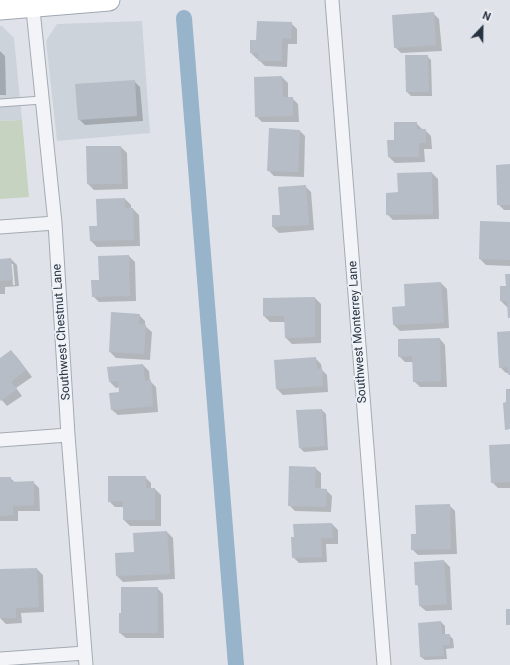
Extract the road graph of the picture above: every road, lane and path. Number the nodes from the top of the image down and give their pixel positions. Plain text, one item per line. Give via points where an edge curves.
1 (109, 0) edge
2 (332, 0) edge
3 (32, 3) edge
4 (0, 9) edge
5 (42, 100) junction
6 (0, 103) edge
7 (55, 223) junction
8 (0, 227) edge
9 (68, 435) junction
10 (0, 440) edge
11 (0, 659) edge
12 (85, 659) edge
13 (384, 665) edge

1 - 3 main road
2 - 13 street, Southwest Monterrey Lane
3 - 4 main road
3 - 5 street, Southwest Chestnut Lane
5 - 6 lane
5 - 7 street, Southwest Chestnut Lane
7 - 8 street
7 - 9 street, Southwest Chestnut Lane
9 - 10 street
9 - 12 street, Southwest Chestnut Lane
11 - 12 street

